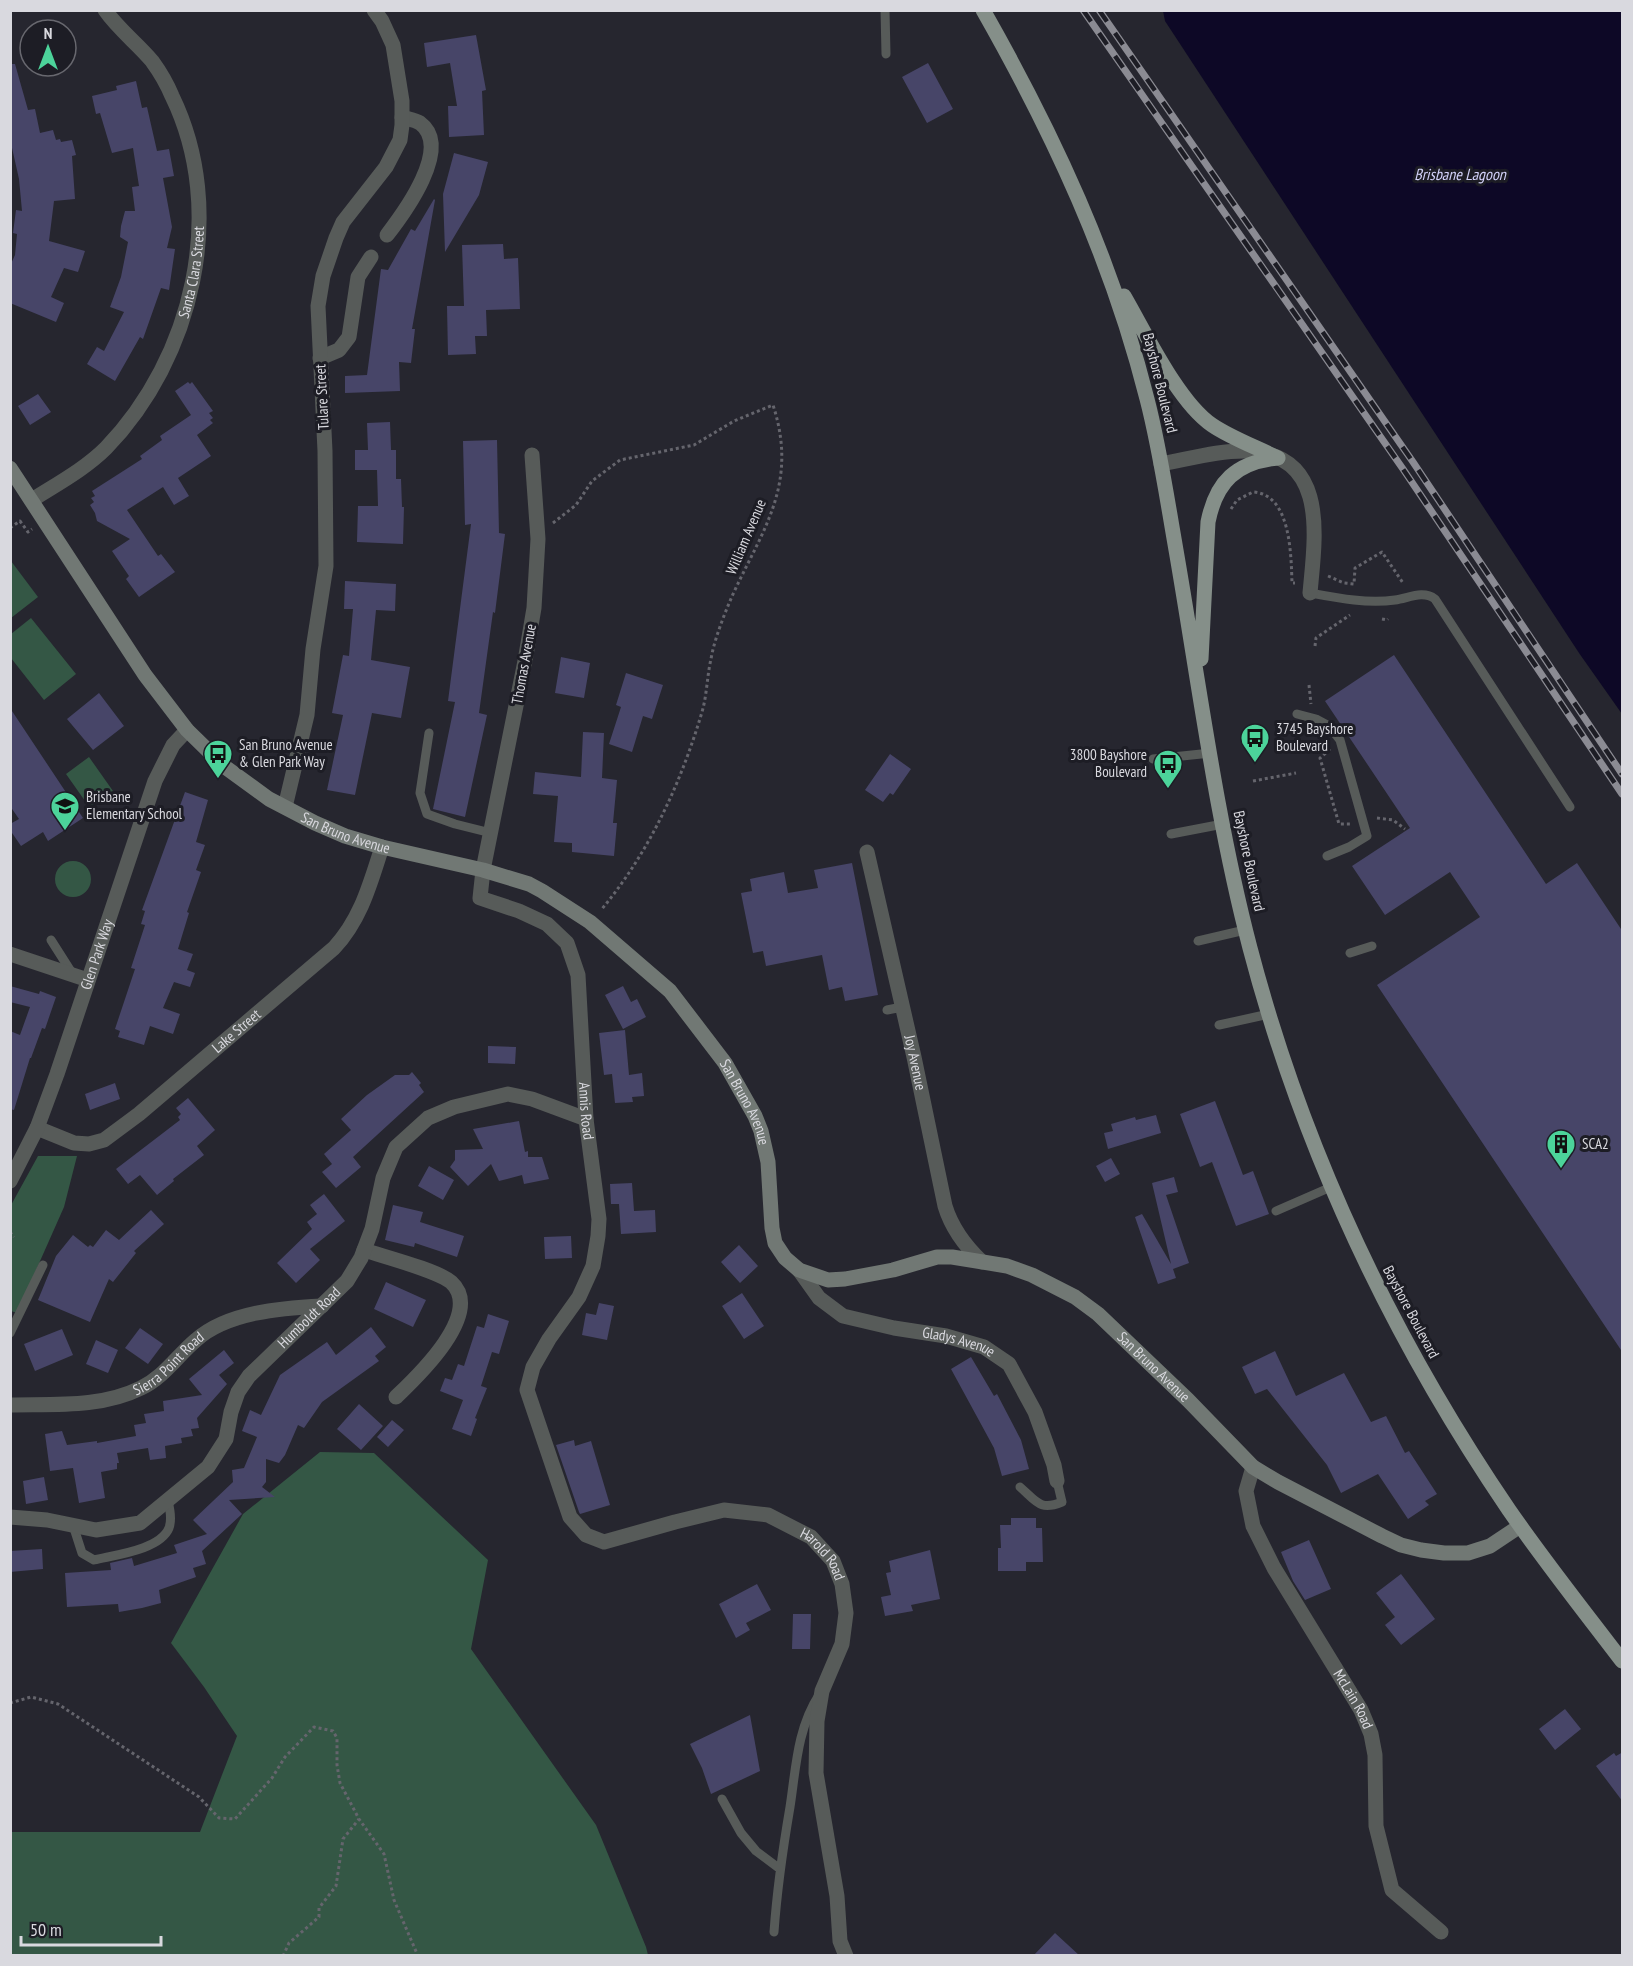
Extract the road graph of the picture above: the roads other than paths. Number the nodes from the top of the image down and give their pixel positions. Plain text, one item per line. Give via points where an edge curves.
1 (105, 10) edge
2 (374, 10) edge
3 (885, 10) edge
4 (983, 10) edge
5 (886, 54) dead end
6 (402, 117) junction
7 (387, 235) dead end
8 (371, 257) dead end
9 (1109, 270) junction
10 (320, 357) junction
11 (532, 455) dead end
12 (1278, 458) junction
13 (1161, 464) junction
14 (10, 468) edge
15 (32, 500) junction
16 (1310, 593) joint
17 (1200, 689) junction
18 (1297, 714) dead end
19 (187, 730) junction
20 (429, 733) dead end
21 (1210, 753) junction
22 (1153, 759) dead end
23 (285, 807) junction
24 (1570, 807) dead end
25 (1223, 824) junction
26 (491, 832) junction
27 (1172, 834) dead end
28 (382, 848) junction
29 (867, 852) dead end
30 (1328, 856) dead end
31 (483, 870) junction
32 (1245, 930) junction
33 (51, 940) dead end
34 (1198, 941) dead end
35 (1372, 946) dead end
36 (1350, 953) dead end
37 (10, 954) edge
38 (81, 977) junction
39 (903, 1007) junction
40 (887, 1011) dead end
41 (1269, 1014) junction
42 (1219, 1025) dead end
43 (585, 1119) junction
44 (37, 1128) junction
45 (14, 1165) edge
46 (10, 1181) edge
47 (1331, 1187) junction
48 (1276, 1211) dead end
49 (364, 1250) junction
50 (982, 1262) junction
51 (43, 1265) dead end
52 (799, 1270) junction
53 (322, 1306) junction
54 (10, 1333) edge
55 (527, 1390) joint
56 (396, 1397) dead end
57 (10, 1406) edge
58 (1253, 1467) junction
59 (1057, 1481) joint
60 (1020, 1487) dead end
61 (168, 1501) junction
62 (10, 1517) edge
63 (73, 1525) junction
64 (1520, 1526) junction
65 (1623, 1661) edge
66 (822, 1690) junction
67 (722, 1799) dead end
68 (780, 1869) junction
69 (774, 1932) dead end
70 (1441, 1932) dead end
71 (846, 1956) edge

1 - 15 street, Santa Clara Street via 151,60 172,96 190,140 199,213 193,275 180,331 137,409 95,458
2 - 6 street, Tulare Street via 393,45
3 - 5 lane
4 - 9 main road, Bayshore Boulevard via 1045,125
6 - 7 street via 419,122 427,130 432,148 408,208
6 - 10 street, Tulare Street via 400,140 386,167 352,210 336,238 323,276 318,306
8 - 10 street via 358,277 349,337 339,350
9 - 12 main road via 1174,382 1199,415 1212,426
9 - 13 main road, Bayshore Boulevard via 1148,402
10 - 23 street, Tulare Street via 326,566 307,715
11 - 26 street, Thomas Avenue via 538,538 534,608
12 - 13 street via 1262,452 1226,452
12 - 16 street via 1293,468 1312,500 1315,517
12 - 17 main road via 1253,462 1230,476 1211,505
13 - 17 main road, Bayshore Boulevard
14 - 15 street, San Bruno Avenue
15 - 19 street, San Bruno Avenue via 145,675
16 - 24 lane via 1395,605 1424,594 1435,599
17 - 21 main road, Bayshore Boulevard
18 - 30 lane via 1329,726 1340,740 1366,836
19 - 23 street, San Bruno Avenue via 225,767
19 - 38 street, Glen Park Way via 173,745 155,781
20 - 26 lane via 420,793 427,814
21 - 22 lane
21 - 25 main road, Bayshore Boulevard
23 - 28 street, San Bruno Avenue via 345,836
25 - 27 lane
25 - 32 main road, Bayshore Boulevard
26 - 31 street, Thomas Avenue
28 - 31 street, San Bruno Avenue
28 - 44 street, Lake Street via 360,911 334,948 139,1114 104,1140 89,1144 74,1143
29 - 39 street, Joy Avenue
31 - 43 street, Annis Road via 480,898 547,924 567,943 578,975
31 - 52 street, San Bruno Avenue via 542,891 590,922 670,991 737,1081 755,1116 765,1146 775,1243
32 - 34 lane
32 - 41 main road, Bayshore Boulevard
33 - 38 lane
35 - 36 lane
37 - 38 street
38 - 44 street, Glen Park Way via 57,1074
39 - 40 lane
39 - 50 street, Joy Avenue via 945,1206 950,1222
41 - 42 lane
41 - 47 main road, Bayshore Boulevard
43 - 49 street, Humboldt Road via 532,1098 508,1094 454,1107 428,1118 396,1147 383,1178
43 - 55 street, Annis Road via 599,1219 593,1266 579,1297 533,1367
44 - 45 street, Glen Park Way
45 - 46 street, Glen Park Way
47 - 48 lane
47 - 64 main road, Bayshore Boulevard via 1402,1335
49 - 53 street, Humboldt Road via 347,1281
49 - 56 street via 435,1273 457,1288 456,1324 438,1354
50 - 52 street, San Bruno Avenue via 937,1257 862,1277 828,1280
50 - 58 street, San Bruno Avenue via 1032,1275 1087,1305
51 - 54 lane
52 - 59 street, Gladys Avenue via 819,1298 843,1316 946,1336 984,1347 1009,1364 1035,1412
53 - 57 street, Sierra Point Road via 288,1308 218,1325 196,1339 163,1374 123,1396 103,1401
53 - 61 street, Humboldt Road via 249,1376 238,1392 226,1439 208,1467
55 - 66 street, Harold Road via 570,1517 585,1535 604,1542 724,1510 768,1515 811,1536 832,1561 842,1584 846,1613 842,1644
58 - 64 street, San Bruno Avenue via 1382,1536 1421,1550 1482,1550
58 - 70 street, McLain Road via 1246,1491 1253,1526 1274,1568 1361,1710 1371,1734 1376,1755 1376,1826 1392,1890
59 - 60 lane via 1062,1502 1050,1507 1040,1504
61 - 63 street, Humboldt Road via 140,1523 96,1530
61 - 63 lane via 170,1527 164,1537 147,1547 94,1560 82,1553
62 - 63 street, Humboldt Road
64 - 65 main road, Bayshore Boulevard
66 - 68 lane via 811,1707 798,1745
66 - 71 street, Harold Road via 816,1773 837,1896 840,1941
67 - 68 lane via 741,1833 756,1851
68 - 69 lane

